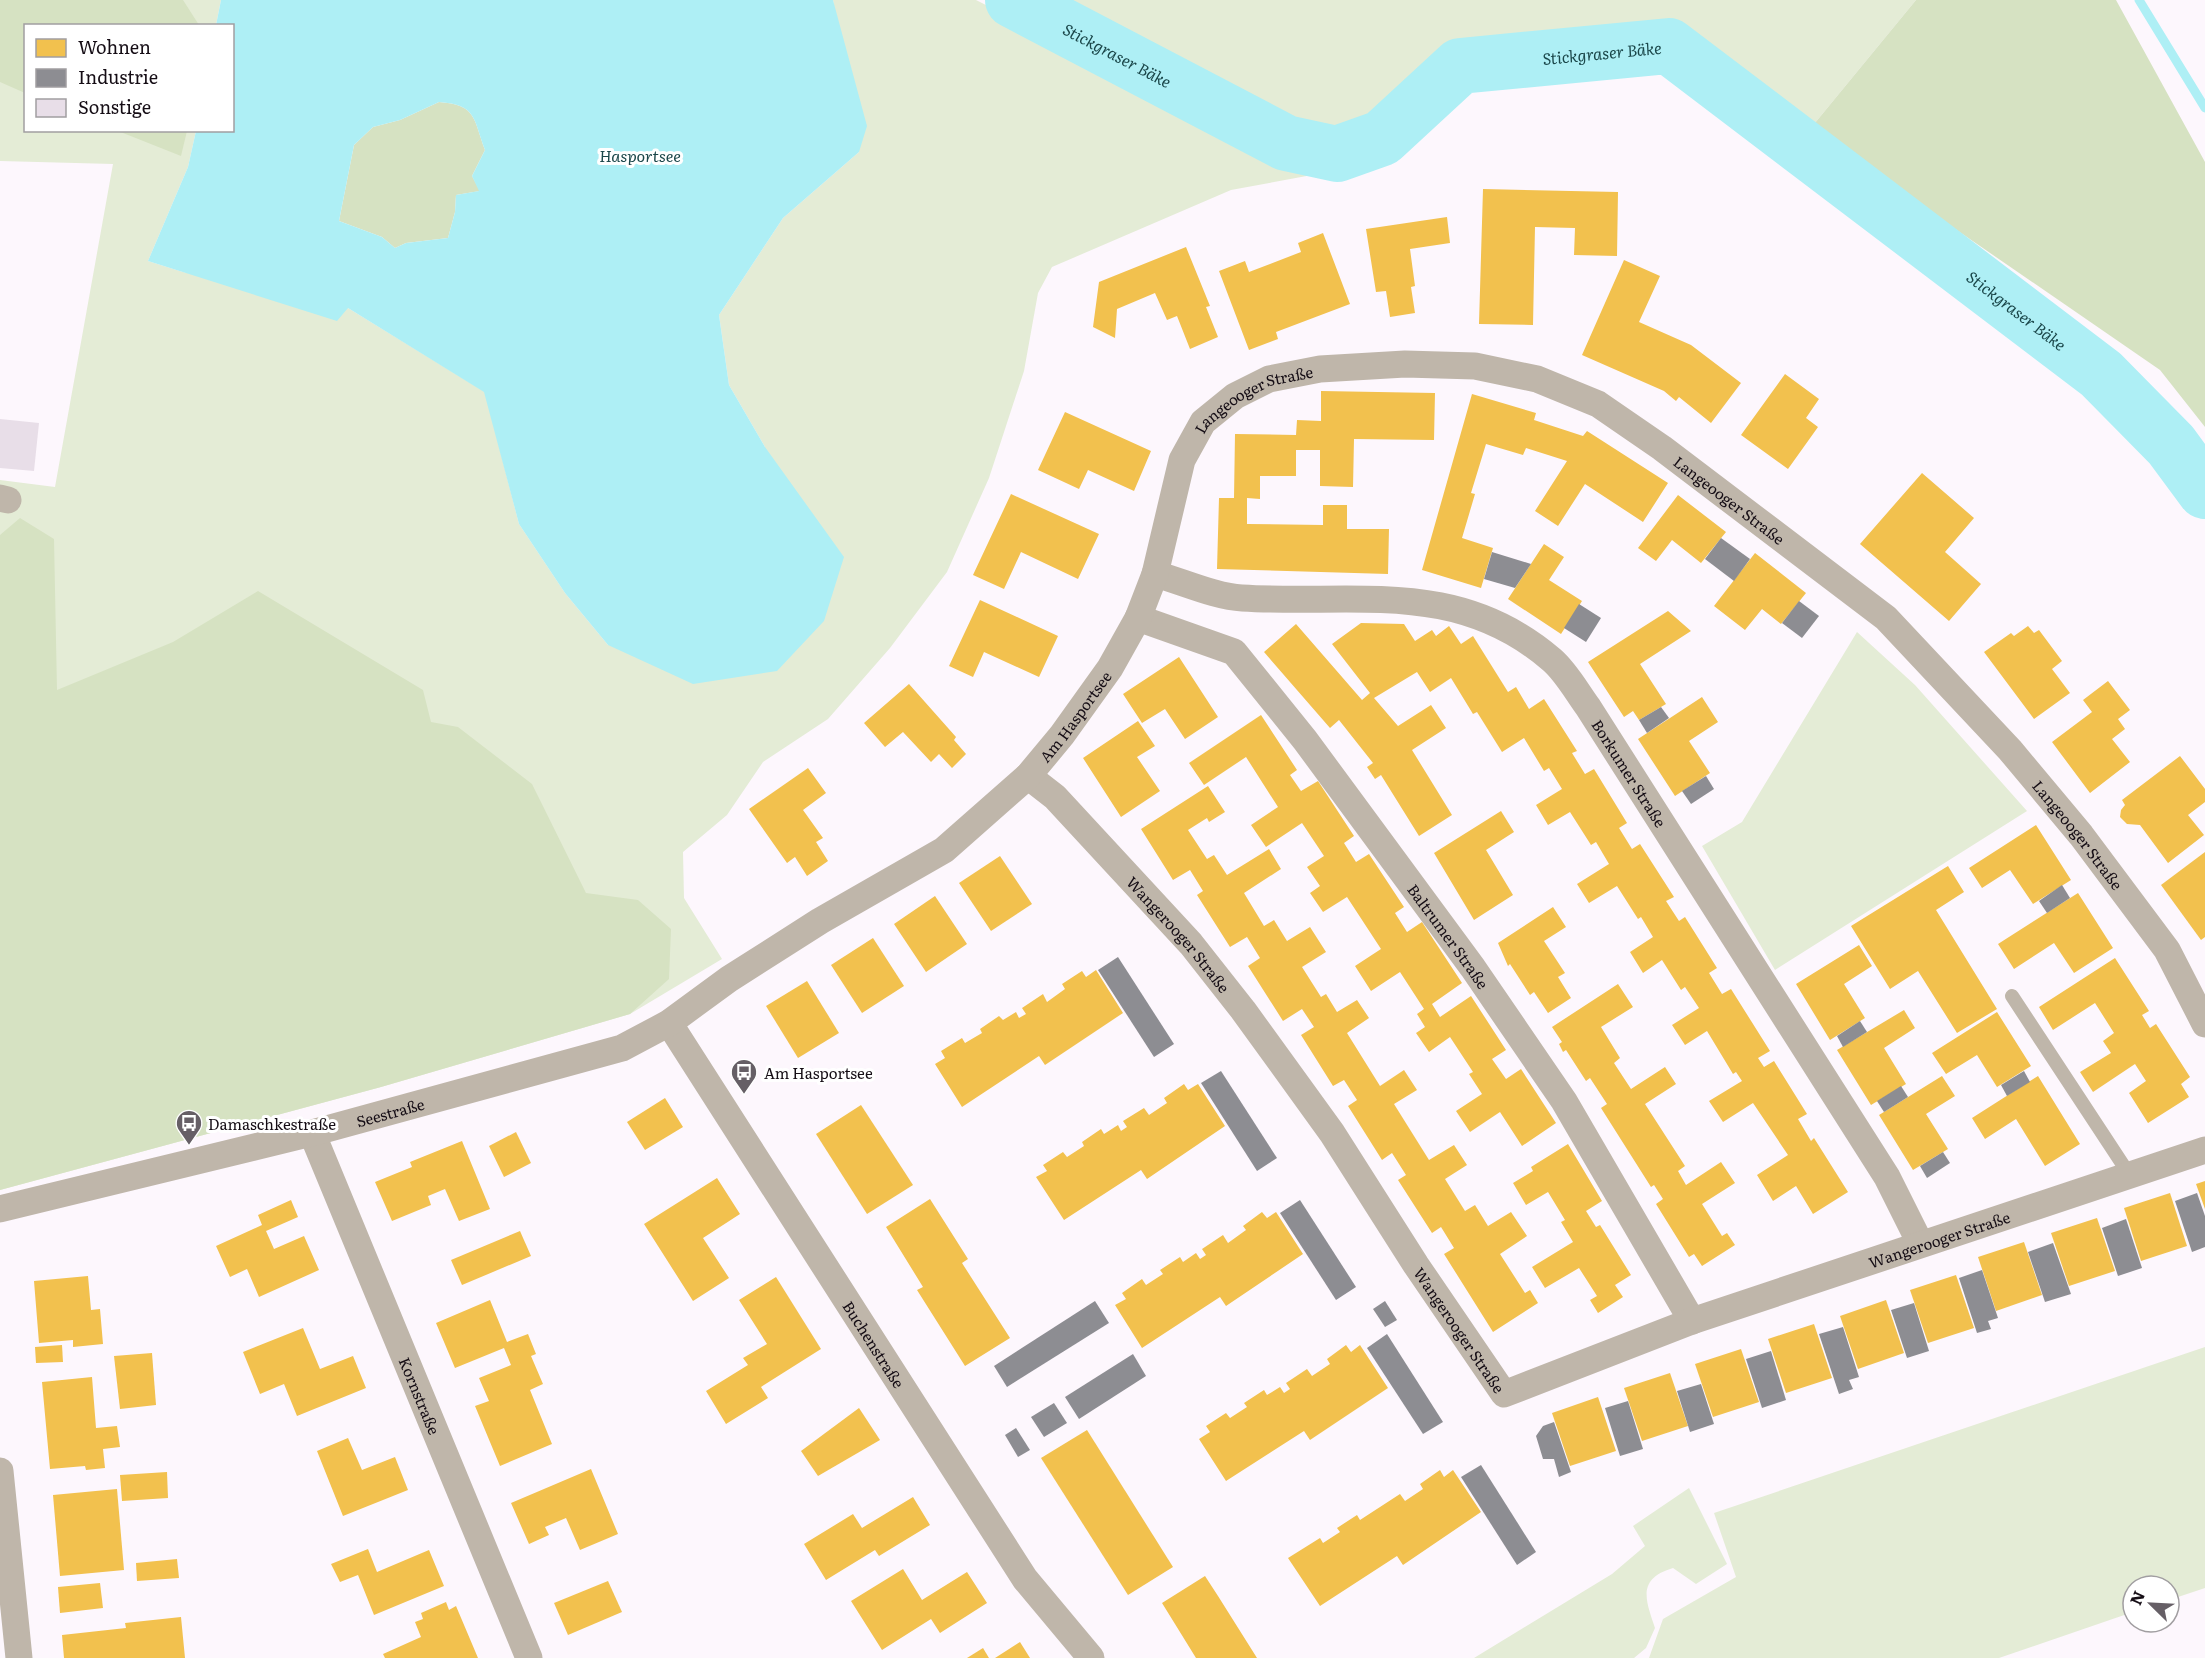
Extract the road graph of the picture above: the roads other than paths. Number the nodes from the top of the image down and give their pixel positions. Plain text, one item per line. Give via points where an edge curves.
1 (1157, 562) junction
2 (1138, 618) junction
3 (1028, 776) junction
4 (2012, 996) dead end
5 (669, 1023) junction
6 (2205, 1024) edge
7 (312, 1133) junction
8 (2205, 1150) edge
9 (2129, 1174) junction
10 (0, 1209) edge
11 (1920, 1243) junction
12 (1692, 1321) junction
13 (0, 1471) edge
14 (19, 1658) edge
15 (529, 1658) edge
16 (1091, 1658) edge

1 - 2 street, Am Hasportsee
1 - 6 street, Langeooger Straße via 1182,460 1203,422 1234,396 1269,379 1320,369 1405,364 1475,366 1537,379 1598,404 1886,618 2010,750 2081,835 2167,950
1 - 11 street, Borkumer Straße via 1240,598 1379,598 1443,605 1500,626 1552,661 1588,707 1887,1177
2 - 3 street, Am Hasportsee via 1110,668
2 - 12 street, Baltrumer Straße via 1234,652 1298,732 1473,968 1564,1101
3 - 5 street, Am Hasportsee via 944,850 811,927
3 - 12 street, Wangerooger Straße via 1054,797 1183,936 1243,1010 1332,1133 1504,1394
4 - 9 lane
5 - 7 street, Seestraße via 622,1048
5 - 16 street, Buchenstraße via 1025,1579
7 - 10 street, Seestraße
7 - 15 street, Kornstraße
8 - 9 street, Wangerooger Straße
9 - 11 street, Wangerooger Straße
11 - 12 street, Wangerooger Straße
13 - 14 street

